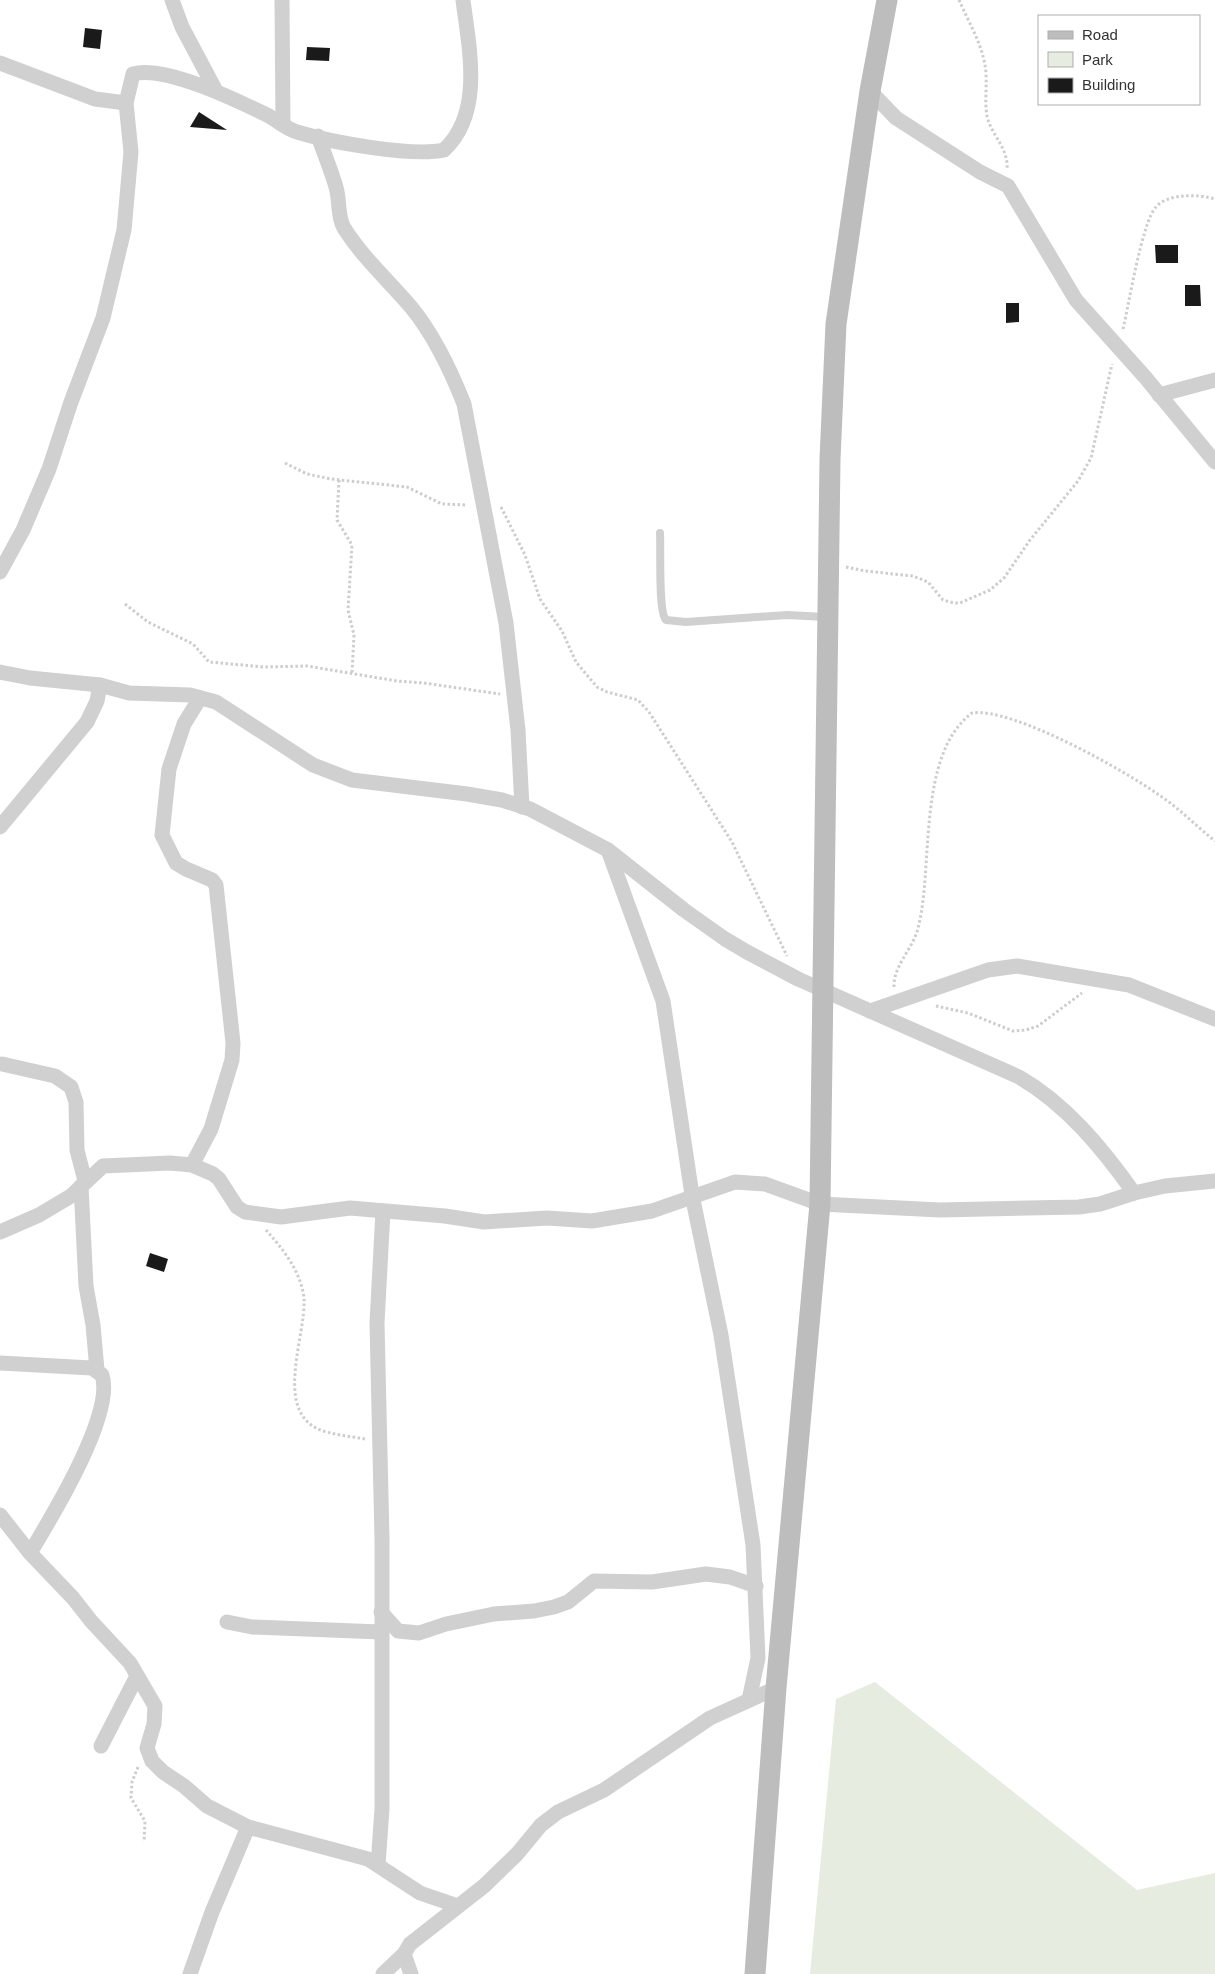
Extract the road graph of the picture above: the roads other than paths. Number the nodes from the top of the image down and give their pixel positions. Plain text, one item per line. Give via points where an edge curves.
1 (172, 0) edge
2 (282, 0) edge
3 (463, 0) edge
4 (887, 0) edge
5 (0, 62) edge
6 (216, 91) junction
7 (870, 91) junction
8 (126, 103) junction
9 (283, 125) junction
10 (318, 136) junction
11 (1215, 380) edge
12 (1159, 395) junction
13 (1215, 462) edge
14 (660, 533) dead end
15 (0, 572) edge
16 (828, 617) junction
17 (0, 672) edge
18 (100, 685) junction
19 (200, 698) junction
20 (522, 807) junction
21 (0, 827) edge
22 (608, 850) junction
23 (823, 990) junction
24 (870, 1011) junction
25 (1215, 1019) edge
26 (2, 1064) dead end
27 (192, 1165) junction
28 (1215, 1181) edge
29 (83, 1184) junction
30 (1134, 1193) junction
31 (692, 1195) junction
32 (820, 1204) junction
33 (383, 1211) junction
34 (0, 1232) edge
35 (0, 1363) edge
36 (98, 1370) junction
37 (0, 1515) edge
38 (30, 1554) junction
39 (756, 1586) junction
40 (381, 1612) junction
41 (227, 1622) dead end
42 (381, 1632) junction
43 (137, 1676) junction
44 (776, 1688) junction
45 (749, 1700) junction
46 (101, 1746) dead end
47 (248, 1827) junction
48 (378, 1865) junction
49 (458, 1906) junction
50 (404, 1954) junction
51 (190, 1974) edge
52 (383, 1974) edge
53 (411, 1974) edge
54 (755, 1974) edge

1 - 6 street via 182,27
2 - 9 street
3 - 10 street via 470,56 470,100 459,134 451,144 444,150 428,152 361,146
4 - 7 main road
5 - 8 street via 95,99
6 - 8 street via 162,75 138,72 131,78
6 - 9 street
7 - 12 street via 904,123 980,172 1004,183 1076,300
7 - 16 main road via 836,324
8 - 15 street via 131,152 124,230 103,318 49,469 23,530
9 - 10 street via 295,132
10 - 20 street via 336,185 340,217 345,228 427,330 453,378 468,419 506,624 515,696
11 - 12 street
12 - 13 street
14 - 16 lane via 660,596 666,620 686,622 787,614
16 - 23 main road
17 - 18 street
18 - 19 street via 129,693
18 - 21 street via 88,722
19 - 20 street via 216,702 313,765 352,780 502,800
19 - 27 street via 184,724 171,759 162,835 176,862 216,885 233,1044 232,1060 212,1129
20 - 22 street
22 - 23 street via 725,939
22 - 31 street via 663,1001
23 - 24 street
23 - 32 main road
24 - 25 street via 988,970 1026,967 1147,990
24 - 30 street via 1040,1089 1083,1130
26 - 29 street via 55,1076 71,1087 76,1102 77,1150
27 - 29 street via 109,1165 98,1169
27 - 33 street via 219,1179 237,1207 252,1215 281,1217 350,1208
28 - 30 street
29 - 34 street via 55,1206
29 - 36 street via 86,1286
30 - 32 street via 1100,1204 1058,1209 940,1210
31 - 32 street via 726,1183 756,1182
31 - 33 street via 652,1211 592,1221 547,1218 484,1222
31 - 39 street via 721,1335 750,1510
32 - 44 main road
33 - 40 street via 377,1322
35 - 36 street
36 - 38 street via 105,1390 95,1425 67,1487
37 - 38 street
38 - 43 street via 124,1656
39 - 40 street via 730,1577 706,1574 652,1582 594,1581 568,1602 554,1607 494,1614 418,1633 398,1632
39 - 45 street via 758,1658
40 - 42 street
41 - 42 street via 252,1627
42 - 48 street via 382,1809
43 - 46 street
43 - 47 street via 155,1706 148,1752 152,1761 207,1806
44 - 45 street
44 - 54 main road
45 - 49 street via 710,1718 604,1790 558,1812 540,1825 503,1869
47 - 48 street via 352,1854
47 - 51 street
48 - 49 street via 420,1893
49 - 50 street via 410,1944
50 - 52 street
50 - 53 street

